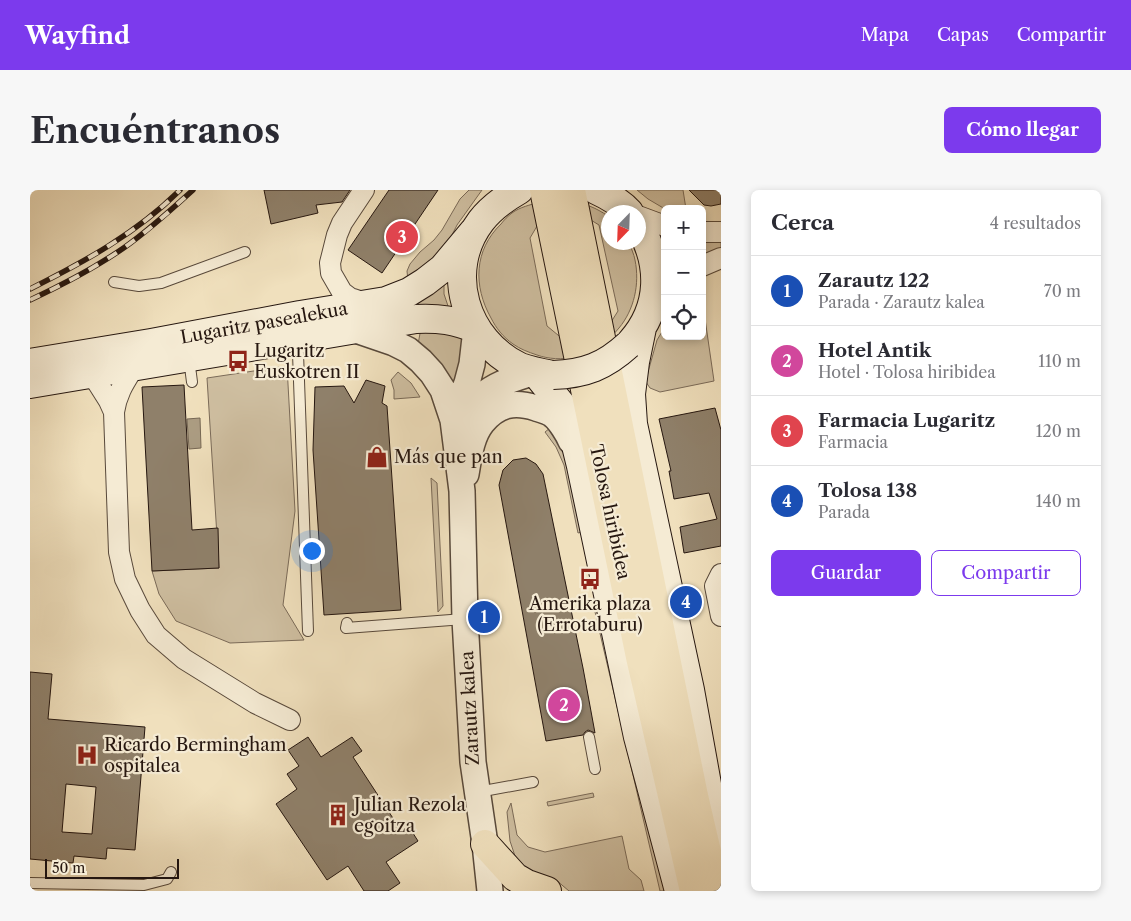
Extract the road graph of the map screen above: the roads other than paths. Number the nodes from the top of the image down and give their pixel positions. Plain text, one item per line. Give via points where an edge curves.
1 (364, 190) edge
2 (544, 190) edge
3 (571, 190) edge
4 (498, 204) edge
5 (621, 204) edge
6 (661, 224) edge
7 (706, 232) edge
8 (721, 232) edge
9 (245, 252) dead end
10 (721, 258) edge
11 (706, 264) edge
12 (114, 282) dead end
13 (369, 304) junction
14 (647, 319) edge
15 (353, 329) junction
16 (476, 329) junction
17 (295, 340) junction
18 (30, 363) edge
19 (134, 367) junction
20 (544, 373) junction
21 (87, 374) junction
22 (30, 384) edge
23 (114, 412) junction
24 (453, 420) junction
25 (457, 451) junction
26 (581, 466) junction
27 (462, 491) junction
28 (721, 574) edge
29 (721, 616) edge
30 (466, 619) junction
31 (346, 624) dead end
32 (308, 631) dead end
33 (290, 720) dead end
34 (589, 737) dead end
35 (595, 769) dead end
36 (533, 782) dead end
37 (477, 792) junction
38 (485, 844) junction
39 (721, 870) edge
40 (171, 872) dead end
41 (30, 883) edge
42 (482, 891) edge
43 (490, 891) edge
44 (517, 891) edge
45 (547, 891) edge
46 (678, 891) edge
47 (694, 891) edge
48 (716, 891) edge

1 - 13 street via 336,235 330,263 331,274 342,292
2 - 47 main road, Tolosa hiribidea via 640,657
3 - 48 main road, Tolosa hiribidea
4 - 13 main road, Lugaritz pasealekua via 443,268 425,282 408,292
4 - 16 main road via 466,252 462,273 465,302
5 - 6 street
5 - 14 main road via 645,235 651,249 656,279
7 - 8 street
9 - 12 lane via 161,283 140,286
10 - 11 street
13 - 18 main road, Lugaritz pasealekua
14 - 20 main road, bridge via 616,356 602,365 578,373
14 - 39 main road via 635,362 631,394 633,424 690,690
15 - 16 main road, Lugaritz pasealekua via 432,318 448,319
15 - 17 main road, Lugaritz pasealekua
15 - 24 street, Zarautz kalea via 394,343 421,361 443,390
16 - 20 main road via 502,356 521,367
16 - 24 street via 472,364
17 - 19 main road, Lugaritz pasealekua via 190,370
17 - 32 lane
19 - 21 main road, Lugaritz pasealekua
19 - 23 street via 120,388
20 - 25 street via 510,380 481,397 469,416
20 - 26 main road, Tolosa hiribidea via 570,421
21 - 22 main road, Lugaritz pasealekua
21 - 23 street via 97,382
23 - 33 street via 119,552 125,580 140,610 156,635 184,659 255,703
24 - 25 street, Zarautz kalea
25 - 27 street, Zarautz kalea
26 - 27 street via 568,434 554,416 525,405 512,404 491,413 480,425
26 - 46 main road, Tolosa hiribidea via 638,736
27 - 30 street, Zarautz kalea
28 - 29 street via 715,586
30 - 31 lane via 346,628
30 - 37 street, Zarautz kalea
34 - 35 lane
36 - 37 lane
37 - 38 street, Zarautz kalea
37 - 42 street via 472,828
38 - 43 street, Zarautz kalea
38 - 44 street, Zarautz kalea via 501,876
38 - 45 main road via 515,877
40 - 41 lane via 167,879 144,885

